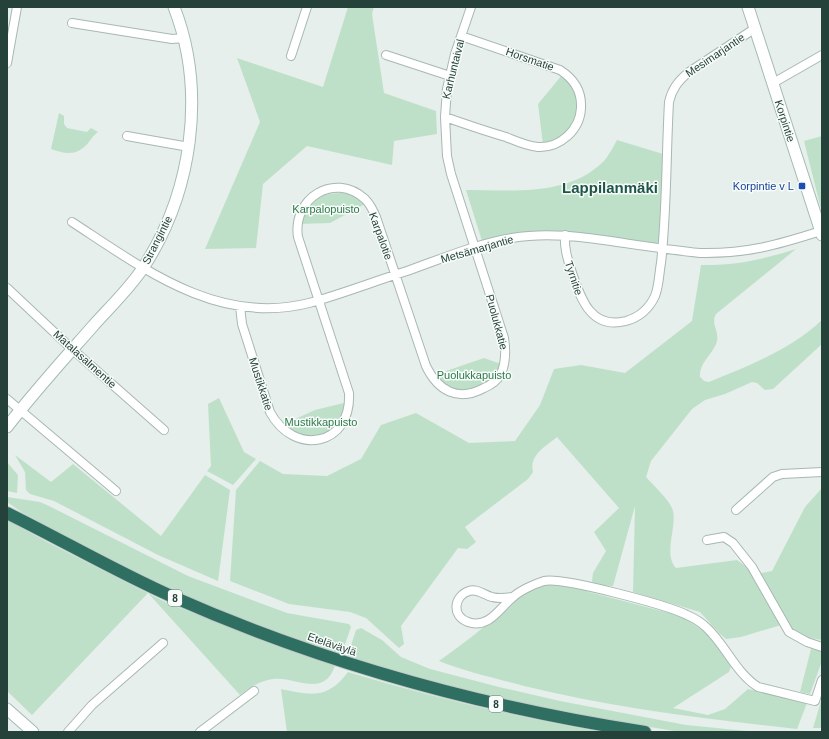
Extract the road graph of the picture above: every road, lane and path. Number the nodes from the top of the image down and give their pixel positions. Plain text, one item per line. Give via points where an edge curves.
1 (17, 7) edge
2 (174, 7) edge
3 (308, 7) edge
4 (471, 7) edge
5 (748, 7) edge
6 (72, 23) dead end
7 (754, 29) junction
8 (461, 36) junction
9 (185, 38) junction
10 (9, 41) edge
11 (386, 54) dead end
12 (822, 55) edge
13 (291, 56) dead end
14 (7, 63) edge
15 (450, 76) junction
16 (772, 83) junction
17 (445, 117) junction
18 (127, 136) dead end
19 (188, 147) junction
20 (72, 222) dead end
21 (821, 233) edge
22 (564, 235) junction
23 (474, 248) junction
24 (662, 249) junction
25 (143, 268) junction
26 (395, 275) junction
27 (7, 288) edge
28 (320, 299) junction
29 (240, 306) junction
30 (72, 349) junction
31 (7, 399) edge
32 (20, 410) junction
33 (7, 427) edge
34 (164, 430) dead end
35 (822, 472) edge
36 (116, 491) dead end
37 (7, 507) edge
38 (736, 510) dead end
39 (7, 513) edge
40 (29, 524) junction
41 (707, 540) dead end
42 (513, 597) junction
43 (164, 643) dead end
44 (822, 647) edge
45 (822, 680) edge
46 (254, 691) dead end
47 (7, 709) edge
48 (33, 732) edge
49 (68, 732) edge
50 (200, 732) edge
51 (645, 732) edge

1 - 10 street
2 - 9 street, Strangintie
3 - 13 street
4 - 8 street, Karhuntaival
5 - 7 street, Korpintie
6 - 9 street via 172,39
7 - 16 street, Korpintie
7 - 24 street, Mesimarjantie via 680,79 671,94
8 - 15 street, Karhuntaival
8 - 17 street, Horsmatie via 560,70 570,77 577,87 581,111 578,123 571,133 562,141 544,146 526,144
9 - 19 street, Strangintie via 192,103
10 - 14 street
11 - 15 street
12 - 16 street
15 - 17 street, Karhuntaival
16 - 21 street, Korpintie
17 - 23 street, Karhuntaival via 447,156
18 - 19 street
19 - 25 street, Strangintie via 181,186 174,205 163,232
20 - 25 street, Metsämarjantie
21 - 24 street, Metsämarjantie via 754,250 720,254
22 - 23 street, Metsämarjantie via 511,238
22 - 24 street, Metsämarjantie
22 - 24 street, Tyrnitie via 566,253 584,305 598,318 616,322 633,319 651,303 657,292
23 - 26 street, Metsämarjantie
23 - 26 street, Puolukkatie via 504,338 506,355 496,380 474,392 453,393 439,386 430,375
25 - 29 street, Metsämarjantie via 196,295
25 - 30 street, Strangintie
26 - 28 street, Metsämarjantie
26 - 28 street, Karpalotie via 369,203 359,194 346,190 320,191 305,204 297,224 298,238
27 - 30 street, Matalasalmentie
28 - 29 street, Metsämarjantie via 279,307
28 - 29 street, Mustikkatie via 346,381 349,401 346,416 337,430 325,437 310,440 289,434 280,427 270,412 242,324
30 - 32 street, Strangintie
30 - 34 street, Matalasalmentie
31 - 32 street
32 - 33 street, Strangintie
32 - 36 street
35 - 38 street via 782,474 773,477
37 - 40 highway, Eteläväylä / 8
39 - 40 highway, Eteläväylä / 8
40 - 51 highway, Eteläväylä / 8 via 100,562 172,596 328,657 476,700 539,714
41 - 44 street via 724,537 733,543 761,581 789,632
42 - 42 street via 484,623 474,624 464,620 456,612 460,596 470,591 502,599
42 - 45 street via 537,584 552,580 579,584 671,609 699,621 708,628 746,677 758,687 815,701
43 - 49 street via 92,705
46 - 50 street
47 - 48 street

